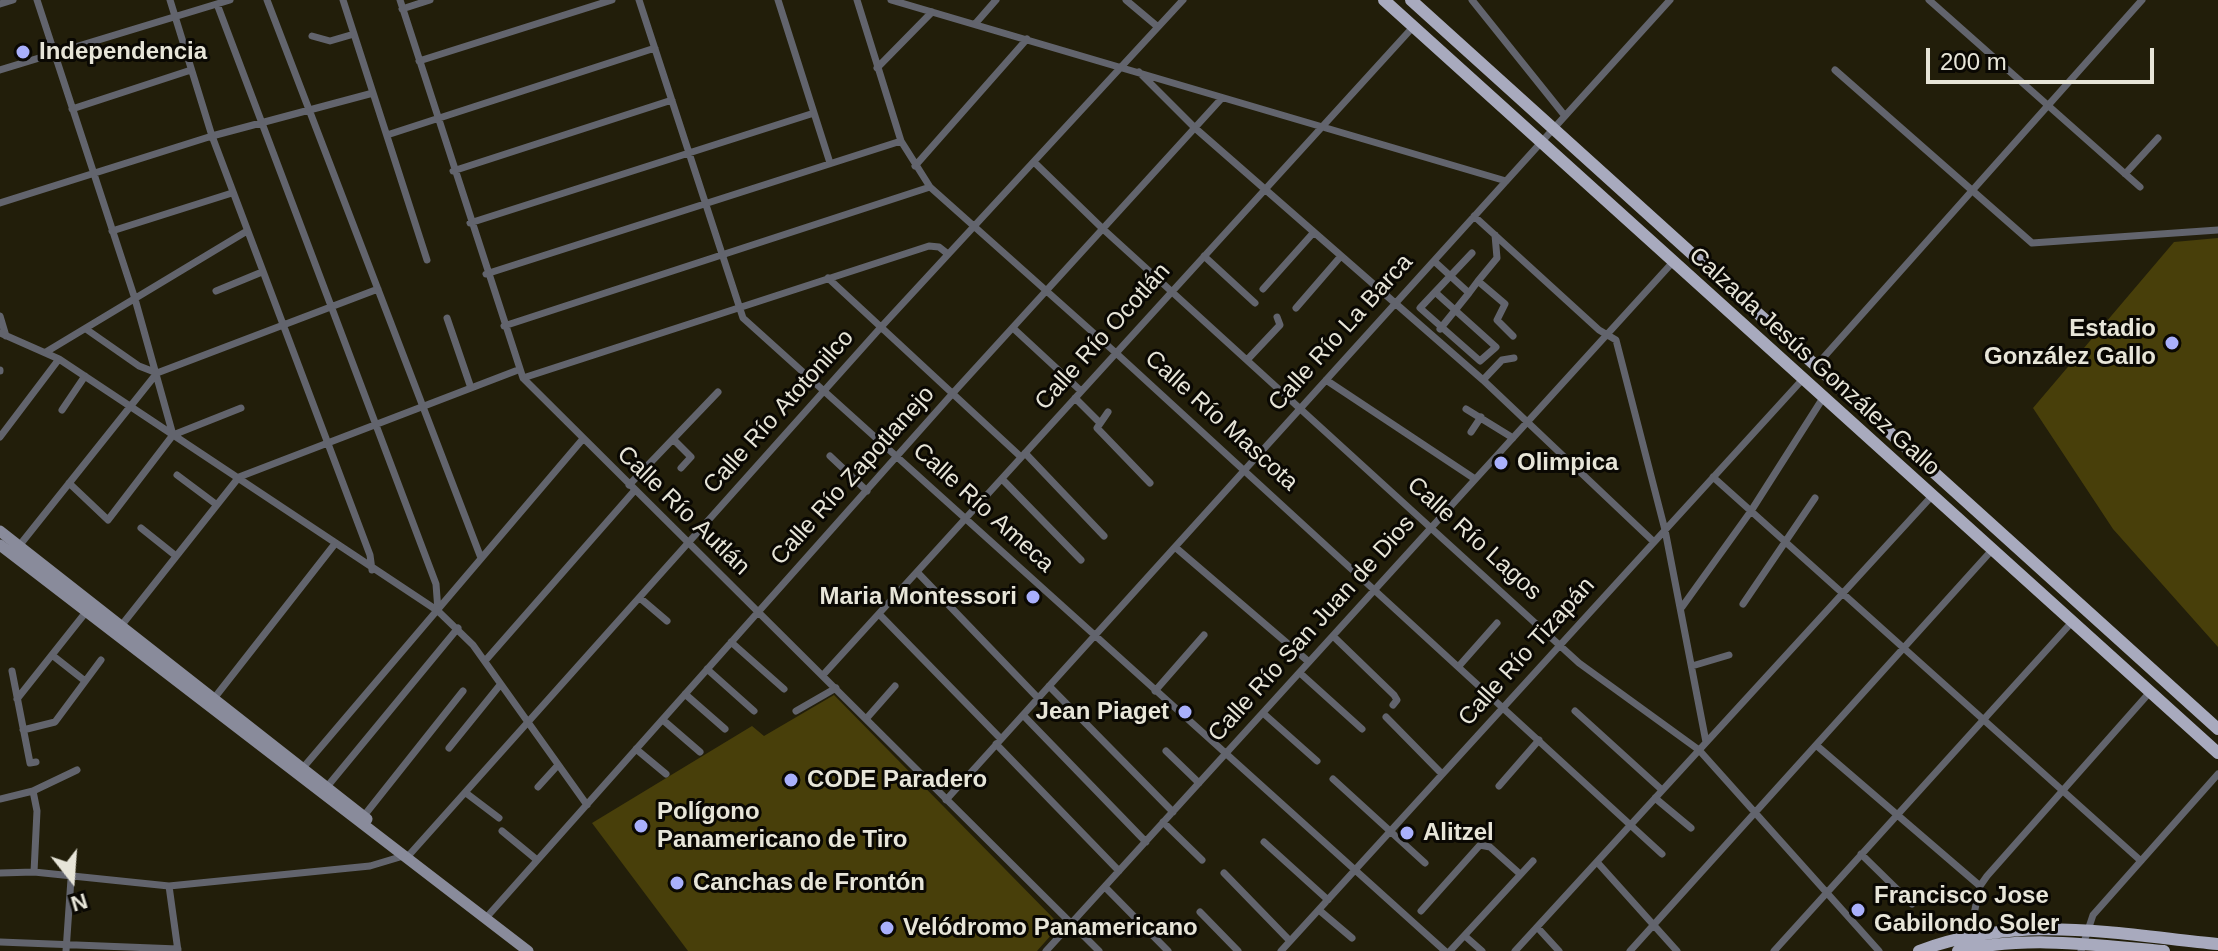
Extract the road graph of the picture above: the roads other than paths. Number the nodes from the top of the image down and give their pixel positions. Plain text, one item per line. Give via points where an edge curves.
1 (13, 0) edge
2 (37, 0) edge
3 (170, 0) edge
4 (230, 0) edge
5 (267, 0) edge
6 (343, 0) edge
7 (430, 0) edge
8 (612, 0) edge
9 (639, 0) edge
10 (778, 0) edge
11 (857, 0) edge
12 (891, 0) edge
13 (996, 0) edge
14 (1126, 0) edge
15 (1183, 0) edge
16 (1384, 0) edge
17 (1411, 0) edge
18 (1472, 0) edge
19 (1670, 0) edge
20 (1929, 0) edge
21 (2142, 0) edge
22 (0, 4) edge
23 (217, 4) junction
24 (401, 4) edge
25 (932, 12) junction
26 (175, 17) junction
27 (975, 24) junction
28 (1158, 27) junction
29 (1413, 27) junction
30 (354, 34) junction
31 (312, 36) dead end
32 (1027, 39) junction
33 (655, 48) junction
34 (53, 54) junction
35 (419, 61) junction
36 (1122, 66) junction
37 (877, 68) junction
38 (0, 70) edge
39 (191, 70) junction
40 (1835, 70) dead end
41 (1139, 72) junction
42 (373, 93) junction
43 (1222, 98) junction
44 (672, 100) junction
45 (2047, 105) junction
46 (72, 109) junction
47 (309, 110) junction
48 (814, 113) junction
49 (1565, 116) junction
50 (437, 119) junction
51 (263, 123) junction
52 (1195, 128) junction
53 (1321, 128) junction
54 (1553, 130) junction
55 (387, 135) junction
56 (212, 136) junction
57 (2158, 138) dead end
58 (901, 141) junction
59 (1540, 143) junction
60 (689, 153) junction
61 (1034, 162) junction
62 (830, 163) junction
63 (915, 166) junction
64 (453, 171) junction
65 (93, 173) junction
66 (2125, 174) junction
67 (1506, 181) junction
68 (930, 187) junction
69 (2140, 187) dead end
70 (1265, 189) junction
71 (1970, 192) junction
72 (232, 193) junction
73 (0, 203) edge
74 (706, 203) junction
75 (1474, 216) junction
76 (470, 223) junction
77 (975, 226) junction
78 (1103, 229) junction
79 (2218, 230) edge
80 (112, 231) junction
81 (247, 231) junction
82 (1314, 232) junction
83 (1495, 235) junction
84 (1472, 253) dead end
85 (723, 254) junction
86 (948, 254) junction
87 (1204, 256) junction
88 (1341, 256) junction
89 (427, 260) dead end
90 (1434, 261) junction
91 (1672, 263) junction
92 (262, 272) junction
93 (486, 274) junction
94 (1450, 276) junction
95 (828, 278) junction
96 (1478, 281) junction
97 (378, 289) junction
98 (1263, 289) dead end
99 (216, 291) dead end
100 (1047, 291) junction
101 (1172, 292) junction
102 (1435, 292) junction
103 (1469, 293) junction
104 (135, 299) junction
105 (1255, 303) dead end
106 (1395, 304) junction
107 (333, 306) junction
108 (739, 308) junction
109 (1296, 308) dead end
110 (1454, 312) junction
111 (0, 316) edge
112 (1277, 317) dead end
113 (447, 318) dead end
114 (284, 325) junction
115 (504, 326) junction
116 (882, 326) junction
117 (1441, 327) junction
118 (1013, 328) junction
119 (86, 329) junction
120 (1608, 333) junction
121 (3, 334) edge
122 (1513, 336) dead end
123 (1433, 337) junction
124 (0, 343) edge
125 (46, 352) junction
126 (1116, 353) junction
127 (1514, 358) dead end
128 (59, 359) junction
129 (1247, 360) junction
130 (1815, 367) junction
131 (518, 370) junction
132 (157, 373) junction
133 (85, 376) junction
134 (523, 378) junction
135 (1326, 380) junction
136 (1483, 380) junction
137 (1802, 380) junction
138 (471, 388) junction
139 (825, 391) junction
140 (1081, 391) junction
141 (718, 392) dead end
142 (953, 393) junction
143 (1075, 398) junction
144 (1823, 398) junction
145 (131, 406) junction
146 (423, 407) junction
147 (241, 408) dead end
148 (1301, 408) junction
149 (1466, 409) dead end
150 (62, 410) dead end
151 (1108, 412) dead end
152 (1481, 417) junction
153 (1099, 422) junction
154 (1526, 423) junction
155 (377, 424) junction
156 (1471, 432) dead end
157 (173, 435) junction
158 (0, 437) edge
159 (1513, 438) junction
160 (673, 439) junction
161 (582, 440) junction
162 (329, 443) junction
163 (1909, 452) junction
164 (1023, 455) junction
165 (830, 456) dead end
166 (897, 457) junction
167 (681, 468) dead end
168 (1244, 470) junction
169 (177, 475) dead end
170 (239, 477) junction
171 (1713, 477) junction
172 (1002, 479) junction
173 (1475, 479) junction
174 (69, 483) junction
175 (1150, 483) dead end
176 (632, 487) junction
177 (867, 491) junction
178 (1929, 495) junction
179 (1815, 498) dead end
180 (217, 505) junction
181 (1751, 511) junction
182 (965, 519) junction
183 (1432, 527) junction
184 (141, 528) dead end
185 (1665, 530) junction
186 (0, 531) edge
187 (1104, 536) dead end
188 (689, 542) junction
189 (1654, 542) junction
190 (1785, 542) junction
191 (334, 545) junction
192 (8, 546) edge
193 (1175, 547) junction
194 (1992, 550) junction
195 (176, 556) junction
196 (481, 558) junction
197 (1081, 560) dead end
198 (372, 570) junction
199 (917, 572) junction
200 (1375, 589) junction
201 (1842, 593) junction
202 (640, 598) junction
203 (1743, 604) dead end
204 (1682, 607) junction
205 (438, 611) junction
206 (86, 612) junction
207 (758, 613) junction
208 (879, 614) junction
209 (667, 621) dead end
210 (2072, 622) junction
211 (1497, 623) dead end
212 (121, 626) junction
213 (458, 628) junction
214 (1204, 635) dead end
215 (1095, 636) junction
216 (1333, 636) junction
217 (731, 642) junction
218 (1560, 645) junction
219 (1903, 648) junction
220 (52, 655) junction
221 (1729, 655) dead end
222 (101, 660) dead end
223 (485, 661) junction
224 (1309, 662) junction
225 (1459, 666) junction
226 (1692, 666) junction
227 (707, 669) junction
228 (12, 671) dead end
229 (1300, 673) junction
230 (823, 675) junction
231 (85, 681) junction
232 (500, 685) junction
233 (895, 686) dead end
234 (1049, 686) junction
235 (836, 688) junction
236 (784, 689) dead end
237 (463, 691) dead end
238 (1155, 691) junction
239 (2150, 692) junction
240 (685, 694) junction
241 (1038, 698) junction
242 (17, 699) junction
243 (211, 703) junction
244 (1393, 705) dead end
245 (1504, 707) junction
246 (754, 711) dead end
247 (796, 711) dead end
248 (1575, 711) dead end
249 (1263, 713) junction
250 (1023, 715) junction
251 (1386, 717) dead end
252 (866, 719) junction
253 (663, 720) junction
254 (1983, 720) junction
255 (528, 723) junction
256 (725, 729) dead end
257 (1362, 729) dead end
258 (2218, 729) edge
259 (23, 730) junction
260 (1539, 740) junction
261 (999, 741) junction
262 (1706, 742) junction
263 (1816, 745) junction
264 (449, 748) dead end
265 (636, 749) junction
266 (1699, 750) junction
267 (1166, 751) dead end
268 (700, 752) dead end
269 (2218, 753) edge
270 (1225, 755) junction
271 (1317, 761) dead end
272 (36, 762) dead end
273 (558, 765) junction
274 (302, 769) junction
275 (77, 770) dead end
276 (666, 774) dead end
277 (1442, 774) junction
278 (2218, 774) edge
279 (1333, 779) dead end
280 (1199, 783) junction
281 (1499, 786) dead end
282 (538, 787) dead end
283 (326, 788) junction
284 (1662, 790) junction
285 (33, 791) junction
286 (2062, 791) junction
287 (466, 793) junction
288 (1655, 798) junction
289 (0, 799) edge
290 (946, 800) junction
291 (587, 805) junction
292 (1173, 812) junction
293 (1754, 813) junction
294 (1896, 814) junction
295 (363, 817) junction
296 (499, 818) dead end
297 (1163, 822) junction
298 (1631, 824) junction
299 (1691, 828) dead end
300 (502, 831) dead end
301 (1390, 832) junction
302 (1146, 842) junction
303 (1264, 842) dead end
304 (1662, 854) dead end
305 (1861, 854) junction
306 (407, 856) junction
307 (537, 860) junction
308 (1202, 860) dead end
309 (1533, 861) dead end
310 (2141, 861) junction
311 (1597, 862) junction
312 (1425, 863) dead end
313 (1356, 869) junction
314 (1119, 871) junction
315 (34, 872) junction
316 (0, 873) edge
317 (1224, 873) dead end
318 (1520, 874) junction
319 (71, 879) junction
320 (169, 886) junction
321 (1980, 886) junction
322 (1105, 887) junction
323 (1827, 893) junction
324 (1328, 900) junction
325 (1912, 904) dead end
326 (1319, 910) junction
327 (1421, 911) dead end
328 (1200, 912) dead end
329 (487, 917) junction
330 (1071, 924) junction
331 (1653, 925) junction
332 (1537, 927) junction
333 (2088, 930) junction
334 (1969, 935) junction
335 (1465, 936) junction
336 (1352, 938) dead end
337 (1290, 941) junction
338 (0, 942) edge
339 (2216, 945) edge
340 (2082, 947) edge
341 (66, 948) edge
342 (178, 950) edge
343 (1963, 950) edge
344 (528, 951) edge
345 (1046, 951) edge
346 (1099, 951) edge
347 (1168, 951) edge
348 (1238, 951) edge
349 (1281, 951) edge
350 (1448, 951) edge
351 (1482, 951) edge
352 (1515, 951) edge
353 (1559, 951) edge
354 (1630, 951) edge
355 (1677, 951) edge
356 (1774, 951) edge
357 (1879, 951) edge
358 (1919, 951) edge
359 (2164, 951) edge

1 - 22 street
2 - 34 street
3 - 26 street
4 - 23 street
5 - 47 street
6 - 30 street
7 - 24 street
8 - 35 street
9 - 33 street, Calle Río Ameca
10 - 48 street
11 - 37 street, Calle Río Mascota
12 - 25 street
13 - 27 street
14 - 28 street
15 - 28 street, Calle Río Atotonilco
16 - 29 main road, Calzada Jesús González Gallo
17 - 54 main road, Calzada Jesús González Gallo
18 - 49 street
19 - 49 street, Calle Río La Barca
20 - 45 street
21 - 45 street
23 - 26 street
23 - 51 street
24 - 35 street, Calle Río Autlán
25 - 27 street
25 - 37 street
26 - 34 street
26 - 39 street
27 - 32 street
28 - 36 street, Calle Río Atotonilco
29 - 53 street, Calle Río Ocotlán
29 - 59 main road, Calzada Jesús González Gallo
30 - 31 street via 330,41
30 - 42 street
32 - 36 street
32 - 63 street
33 - 44 street, Calle Río Ameca
33 - 50 street
34 - 38 street
34 - 46 street
35 - 50 street, Calle Río Autlán
36 - 41 street
36 - 61 street, Calle Río Atotonilco
37 - 58 street, Calle Río Mascota
39 - 46 street
39 - 56 street
40 - 71 street
41 - 43 street
41 - 52 street
42 - 47 street
42 - 55 street
43 - 52 street, Calle Río Zapotlanejo
43 - 53 street
44 - 60 street, Calle Río Ameca
44 - 64 street
45 - 66 street
45 - 71 street
46 - 65 street
47 - 51 street
47 - 97 street
48 - 60 street
48 - 62 street
49 - 54 street, Calle Río La Barca
50 - 55 street
50 - 64 street, Calle Río Autlán
51 - 56 street
51 - 107 street
52 - 70 street
52 - 78 street, Calle Río Zapotlanejo
53 - 67 street
53 - 70 street, Calle Río Ocotlán
54 - 59 street, Calle Río La Barca
54 - 130 main road, Calzada Jesús González Gallo
55 - 89 street
56 - 65 street
56 - 72 street
57 - 66 street
58 - 62 street
58 - 63 street, Calle Río Mascota
59 - 67 street, Calle Río La Barca
59 - 91 main road, Calzada Jesús González Gallo
60 - 74 street, Calle Río Ameca
60 - 76 street
61 - 77 street, Calle Río Atotonilco
61 - 78 street, Calle Río Lagos
62 - 74 street
63 - 68 street, Calle Río Mascota
64 - 76 street, Calle Río Autlán
65 - 73 street
65 - 80 street
66 - 69 street
67 - 75 street, Calle Río La Barca
68 - 77 street, Calle Río Mascota
68 - 85 street
70 - 82 street
70 - 87 street, Calle Río Ocotlán
71 - 79 street via 2032,243
71 - 130 street
72 - 80 street
72 - 81 street
74 - 85 street, Calle Río Ameca
74 - 93 street
75 - 83 street
75 - 90 street, Calle Río La Barca
76 - 93 street, Calle Río Autlán
77 - 86 street, Calle Río Atotonilco
77 - 100 street, Calle Río Mascota
78 - 100 street, Calle Río Zapotlanejo
78 - 101 street, Calle Río Lagos
80 - 104 street
81 - 92 street
81 - 104 street
82 - 88 street
82 - 98 street
83 - 96 street via 1497,258
83 - 120 street
84 - 94 street
85 - 108 street, Calle Río Ameca
85 - 115 street
86 - 95 street via 929,246
86 - 116 street, Calle Río Atotonilco
87 - 101 street, Calle Río Ocotlán
87 - 105 street
88 - 106 street
88 - 109 street
90 - 94 street
90 - 106 street, Calle Río La Barca
91 - 120 street, Calle Río San Juan de Dios
91 - 137 main road, Calzada Jesús González Gallo
92 - 99 street
92 - 114 street
93 - 115 street, Calle Río Autlán
94 - 102 street
94 - 103 street
95 - 108 street
95 - 116 street
96 - 103 street
96 - 122 street via 1505,304 1497,320
97 - 107 street
97 - 146 street
100 - 118 street, Calle Río Zapotlanejo
100 - 126 street, Calle Río Mascota
101 - 126 street, Calle Río Ocotlán
101 - 129 street, Calle Río Lagos
102 - 110 street
102 - 117 street via 1420,308
103 - 110 street
104 - 119 street
104 - 132 street
106 - 123 street
106 - 135 street, Calle Río La Barca
107 - 114 street
107 - 155 street
108 - 134 street
108 - 139 street, Calle Río Ameca via 743,318
110 - 117 street
110 - 117 street via 1496,347 1480,361
111 - 121 street
112 - 129 street via 1280,325
113 - 138 street
114 - 132 street
114 - 162 street
115 - 131 street, Calle Río Autlán
116 - 139 street, Calle Río Atotonilco
116 - 142 street
117 - 123 street
118 - 140 street
118 - 142 street, Calle Río Zapotlanejo
119 - 125 street
119 - 132 street
120 - 154 street, Calle Río San Juan de Dios
120 - 185 street via 1616,340
121 - 124 street
121 - 125 street
123 - 136 street
125 - 128 street
126 - 140 street, Calle Río Ocotlán
126 - 168 street, Calle Río Mascota
127 - 136 street via 1502,360
128 - 133 street
128 - 158 street
129 - 148 street, Calle Río Lagos
130 - 163 main road, Calzada Jesús González Gallo
131 - 134 street, Calle Río Autlán
131 - 138 street
132 - 145 street
132 - 157 street
133 - 145 street
133 - 150 street
134 - 161 street, Calle Río Autlán
135 - 148 street, Calle Río La Barca
135 - 173 street
136 - 154 street
137 - 144 main road, Calzada Jesús González Gallo
137 - 171 street, Calle Río Tizapán
138 - 146 street
139 - 166 street, Calle Río Ameca
139 - 188 street, Calle Río Atotonilco
140 - 143 street, Calle Río Ocotlán
141 - 160 street
142 - 164 street
142 - 166 street, Calle Río Zapotlanejo
143 - 153 street
143 - 164 street, Calle Río Ocotlán
144 - 178 main road, Calzada Jesús González Gallo
144 - 181 street
145 - 157 street
145 - 174 street
146 - 155 street
146 - 196 street
147 - 157 street
148 - 168 street, Calle Río La Barca
148 - 183 street, Calle Río Lagos
149 - 152 street
151 - 153 street
152 - 156 street
152 - 159 street
153 - 175 street via 1098,430
154 - 159 street, Calle Río San Juan de Dios
154 - 189 street
155 - 162 street
155 - 205 street via 436,584
157 - 170 street
157 - 174 street via 108,520
159 - 173 street, Calle Río San Juan de Dios
160 - 167 street via 691,457
160 - 176 street
161 - 176 street, Calle Río Autlán
161 - 196 street
162 - 170 street
162 - 198 street
163 - 178 main road
163 - 258 main road, Calzada Jesús González Gallo
164 - 172 street, Calle Río Ocotlán
164 - 187 street
165 - 177 street
166 - 177 street, Calle Río Zapotlanejo
166 - 182 street, Calle Río Ameca
168 - 193 street, Calle Río La Barca
168 - 200 street, Calle Río Mascota
169 - 180 street
170 - 180 street
170 - 191 street
171 - 181 street
171 - 185 street, Calle Río Tizapán
172 - 182 street, Calle Río Ocotlán
172 - 197 street
173 - 183 street, Calle Río San Juan de Dios
174 - 192 street
176 - 188 street, Calle Río Autlán
176 - 223 street
177 - 207 street, Calle Río Zapotlanejo
178 - 194 main road, Calzada Jesús González Gallo
178 - 201 street
179 - 190 street
180 - 195 street
181 - 190 street
181 - 204 street
182 - 199 street, Calle Río Ocotlán
182 - 215 street, Calle Río Ameca
183 - 200 street, Calle Río San Juan de Dios
183 - 218 street, Calle Río Lagos
184 - 195 street
185 - 189 street, Calle Río Tizapán
185 - 204 street
186 - 192 main road
188 - 202 street, Calle Río Atotonilco
188 - 207 street, Calle Río Autlán
189 - 218 street, Calle Río Tizapán
190 - 201 street
190 - 203 street
191 - 198 street
191 - 243 street
192 - 206 main road
192 - 212 main road
193 - 215 street, Calle Río La Barca
193 - 224 street
194 - 210 main road, Calzada Jesús González Gallo
194 - 219 street
195 - 212 street
196 - 205 street
198 - 205 street
199 - 208 street, Calle Río Ocotlán
199 - 241 street
200 - 216 street, Calle Río San Juan de Dios
200 - 225 street, Calle Río Mascota
201 - 219 street
201 - 262 street
202 - 209 street
202 - 255 street, Calle Río Atotonilco
204 - 226 street
205 - 213 street
205 - 274 street
206 - 220 street
206 - 243 main road
207 - 217 street, Calle Río Zapotlanejo
207 - 230 street, Calle Río Autlán
208 - 230 street, Calle Río Ocotlán
208 - 261 street
210 - 239 main road, Calzada Jesús González Gallo
210 - 254 street
211 - 225 street
212 - 243 main road
213 - 223 street
213 - 283 street
214 - 238 street
215 - 234 street, Calle Río La Barca
215 - 238 street, Calle Río Ameca
216 - 224 street, Calle Río San Juan de Dios
216 - 244 street via 1396,696
217 - 227 street, Calle Río Zapotlanejo
217 - 236 street
218 - 245 street, Calle Río Tizapán
218 - 266 street, Calle Río Lagos
219 - 254 street
219 - 263 street
220 - 231 street
220 - 242 street
221 - 226 street
222 - 231 street
223 - 232 street
224 - 229 street, Calle Río San Juan de Dios
225 - 245 street, Calle Río Mascota
226 - 262 street
227 - 240 street, Calle Río Zapotlanejo
227 - 246 street
228 - 242 street
229 - 249 street, Calle Río San Juan de Dios
229 - 257 street
230 - 235 street, Calle Río Autlán
231 - 259 street via 52,724
232 - 255 street
232 - 264 street
233 - 252 street
234 - 241 street, Calle Río La Barca
234 - 292 street
235 - 247 street
235 - 252 street, Calle Río Autlán
237 - 295 street
238 - 270 street, Calle Río Ameca
239 - 269 main road, Calzada Jesús González Gallo
239 - 286 street
240 - 253 street, Calle Río Zapotlanejo
240 - 256 street
241 - 250 street, Calle Río La Barca
242 - 259 street
243 - 274 main road
243 - 306 main road
245 - 260 street, Calle Río Mascota
245 - 277 street, Calle Río Tizapán
248 - 284 street
249 - 270 street, Calle Río San Juan de Dios
249 - 271 street
250 - 261 street, Calle Río La Barca
250 - 302 street
251 - 277 street
252 - 290 street, Calle Río Autlán
253 - 265 street, Calle Río Zapotlanejo
253 - 268 street
254 - 286 street
254 - 294 street
255 - 273 street
255 - 287 street, Calle Río Atotonilco
259 - 272 street via 30,764
260 - 281 street
260 - 298 street, Calle Río Mascota
261 - 290 street, Calle Río La Barca
261 - 314 street
262 - 266 street
263 - 293 street
263 - 294 street
265 - 276 street
265 - 291 street, Calle Río Zapotlanejo
266 - 284 street
266 - 293 street, Calle Río Lagos
267 - 280 street
270 - 280 street, Calle Río San Juan de Dios
270 - 313 street, Calle Río Ameca
273 - 282 street
273 - 291 street
274 - 283 main road
275 - 285 street
277 - 301 street, Calle Río Tizapán
278 - 310 street
279 - 301 street
280 - 292 street, Calle Río San Juan de Dios
283 - 295 main road
284 - 288 street
285 - 289 street
285 - 315 street
286 - 310 street
286 - 321 street
287 - 296 street
287 - 306 street, Calle Río Atotonilco
288 - 298 street
288 - 299 street
290 - 330 street, Calle Río Autlán
291 - 307 street, Calle Río Zapotlanejo
292 - 297 street, Calle Río San Juan de Dios
293 - 323 street, Calle Río Lagos
293 - 331 street
294 - 305 street
294 - 321 street
295 - 306 main road
297 - 302 street, Calle Río San Juan de Dios
297 - 308 street
298 - 304 street, Calle Río Mascota
298 - 311 street
300 - 307 street
301 - 312 street
301 - 313 street, Calle Río Tizapán
302 - 314 street, Calle Río San Juan de Dios
303 - 324 street
305 - 323 street
305 - 325 street
306 - 320 street via 370,866
306 - 329 main road
307 - 329 street, Calle Río Zapotlanejo
309 - 318 street
310 - 333 street via 2093,915
311 - 331 street
311 - 332 street
313 - 324 street, Calle Río Tizapán
313 - 350 street, Calle Río Ameca
314 - 322 street, Calle Río San Juan de Dios
315 - 316 street
315 - 319 street
317 - 337 street
318 - 327 street via 1490,847 1480,845
318 - 335 street
319 - 320 street
319 - 341 street
320 - 342 street
321 - 334 street
322 - 330 street, Calle Río San Juan de Dios
322 - 347 street
323 - 356 street
323 - 357 street, Calle Río Lagos
324 - 326 street, Calle Río Tizapán
326 - 336 street
326 - 337 street, Calle Río Tizapán
328 - 348 street
329 - 344 main road
330 - 345 street, Calle Río San Juan de Dios
330 - 346 street, Calle Río Autlán
331 - 354 street
331 - 355 street
332 - 352 street
332 - 353 street
333 - 334 main road via 2023,928
333 - 339 main road
333 - 340 street
334 - 343 street
334 - 358 main road
335 - 350 street
335 - 351 street
337 - 349 street, Calle Río Tizapán
338 - 341 street
340 - 343 main road via 2026,941
340 - 359 main road
341 - 342 street

